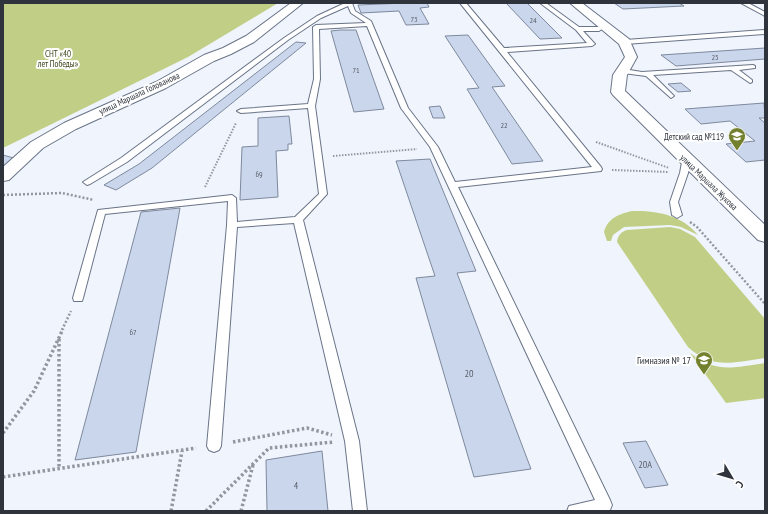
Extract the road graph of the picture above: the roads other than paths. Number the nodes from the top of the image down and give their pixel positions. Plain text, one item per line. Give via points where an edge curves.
1 (298, 3) edge
2 (349, 3) edge
3 (463, 3) edge
4 (543, 3) edge
5 (575, 3) edge
6 (744, 3) edge
7 (765, 14) edge
8 (369, 24) junction
9 (599, 28) dead end
10 (578, 29) junction
11 (765, 32) edge
12 (625, 42) junction
13 (503, 50) junction
14 (753, 67) dead end
15 (732, 68) junction
16 (623, 70) junction
17 (647, 73) junction
18 (750, 81) dead end
19 (671, 96) dead end
20 (311, 106) junction
21 (241, 111) road end
22 (685, 166) junction
23 (3, 176) edge
24 (87, 182) dead end
25 (453, 185) junction
26 (677, 215) road end
27 (298, 220) junction
28 (232, 224) junction
29 (765, 236) edge
30 (78, 298) road end
31 (214, 446) road end
32 (609, 508) edge
33 (360, 511) edge
34 (574, 511) edge

1 - 23 street, улица Маршала Голованова via 250,39 227,52 209,58 161,85 70,126 37,145
2 - 8 lane via 353,12
2 - 24 lane via 319,17 286,39 124,160
3 - 13 lane
4 - 10 lane
5 - 12 street
6 - 7 lane
8 - 20 lane via 316,27 317,79
8 - 25 lane via 405,108 434,147
9 - 10 lane
10 - 13 lane via 592,44
11 - 12 lane
12 - 16 street, улица Маршала Жукова via 631,57
13 - 25 lane via 560,125 598,169
14 - 15 lane
15 - 17 lane
15 - 18 lane
16 - 17 lane
16 - 22 street, улица Маршала Жукова via 618,92
17 - 19 lane
20 - 21 lane
20 - 27 lane via 323,194
22 - 26 lane via 674,202
22 - 29 street, улица Маршала Жукова
25 - 32 lane
27 - 28 lane
27 - 33 lane via 352,441
28 - 30 lane via 232,198 101,212
28 - 31 lane
32 - 34 lane

